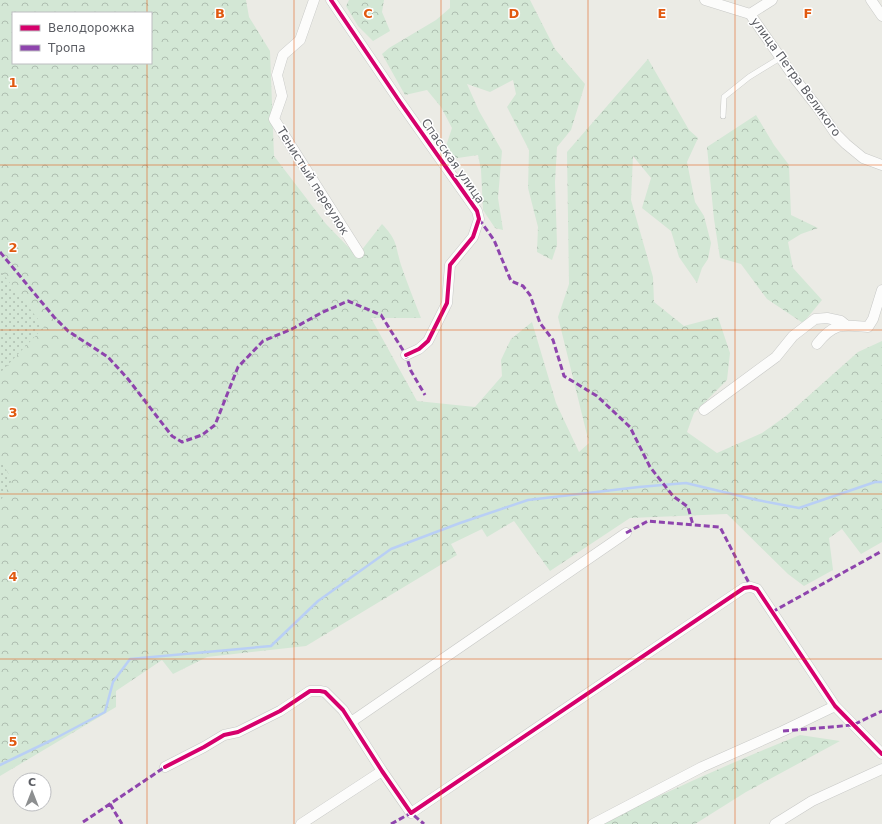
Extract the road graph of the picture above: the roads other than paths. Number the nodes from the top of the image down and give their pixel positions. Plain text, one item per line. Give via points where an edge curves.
1 (314, 0) edge
2 (331, 0) edge
3 (705, 0) edge
4 (772, 0) edge
5 (871, 0) edge
6 (881, 11) edge
7 (750, 14) junction
8 (780, 58) junction
9 (723, 116) dead end
10 (882, 165) edge
11 (359, 252) dead end
12 (882, 290) edge
13 (847, 326) junction
14 (817, 344) dead end
15 (406, 355) dead end
16 (704, 410) dead end
17 (626, 533) dead end
18 (835, 706) junction
19 (351, 722) junction
20 (882, 754) edge
21 (165, 767) dead end
22 (882, 769) edge
23 (382, 771) junction
24 (301, 824) edge
25 (593, 824) edge
26 (775, 824) edge

1 - 11 street, Тенистый переулок via 300,40 283,55 277,75 282,96 274,120
2 - 15 street, Спасская улица via 479,215 473,237 450,265 447,303 430,338 424,346
3 - 7 street
4 - 7 street
5 - 6 street
7 - 8 street, улица Петра Великого
8 - 9 lane via 724,96
8 - 10 street, улица Петра Великого via 835,133 864,158
12 - 13 street via 868,328
13 - 14 street via 836,326
13 - 16 street via 842,321 815,319 793,336 776,357
17 - 19 street
18 - 20 street
18 - 23 street via 757,589 750,587 744,588 411,813
18 - 25 street via 702,767
19 - 21 street via 343,710 324,692 317,690 280,711 238,732 224,735
19 - 23 street
22 - 26 street via 812,801
23 - 24 street

